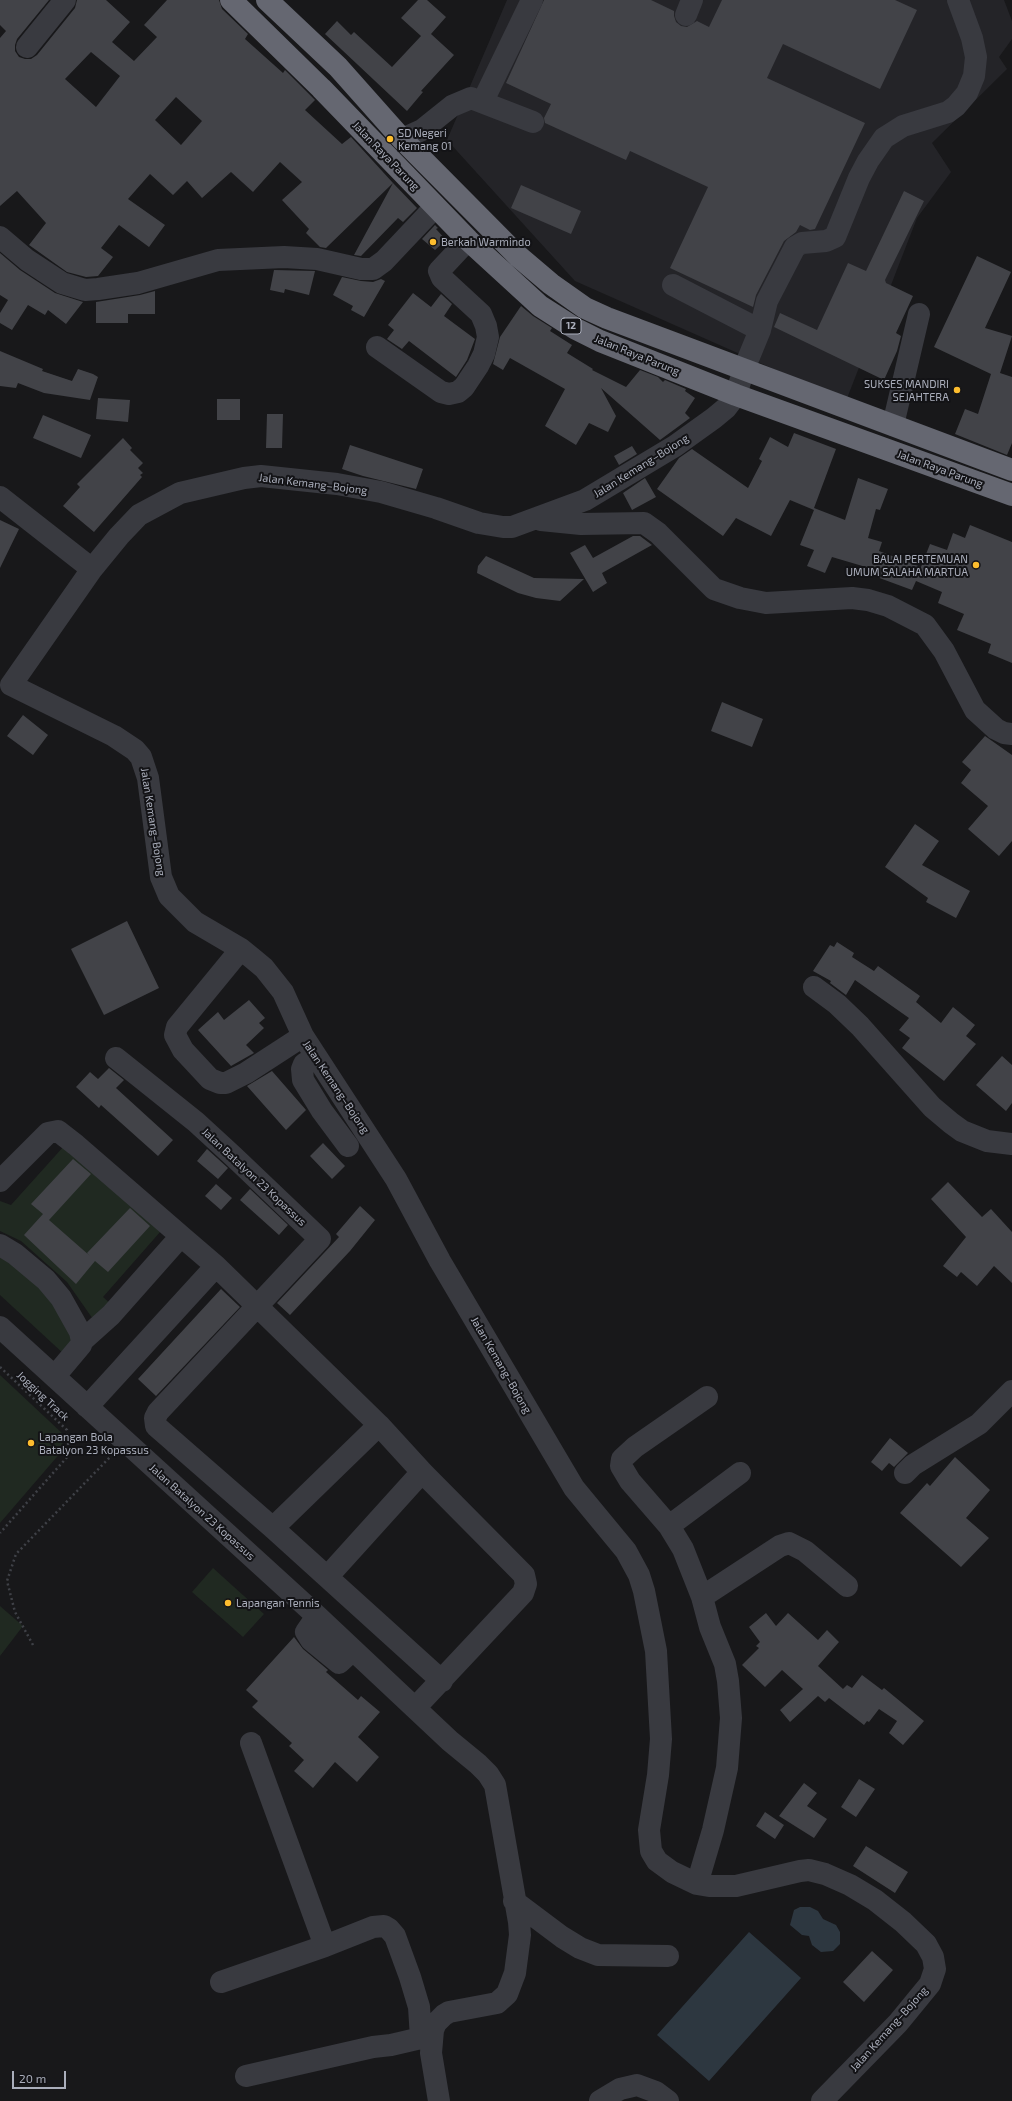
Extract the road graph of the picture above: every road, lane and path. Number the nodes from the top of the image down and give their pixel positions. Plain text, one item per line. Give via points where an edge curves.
1 (66, 0) edge
2 (230, 0) edge
3 (267, 0) edge
4 (532, 0) edge
5 (955, 2) edge
6 (27, 47) dead end
7 (483, 101) junction
8 (533, 122) dead end
9 (402, 139) junction
10 (435, 207) junction
11 (0, 237) edge
12 (468, 240) junction
13 (673, 285) dead end
14 (919, 314) dead end
15 (760, 330) junction
16 (377, 347) dead end
17 (744, 369) junction
18 (736, 395) junction
19 (893, 425) junction
20 (1012, 470) edge
21 (1012, 495) edge
22 (0, 498) edge
23 (536, 519) junction
24 (92, 569) junction
25 (5, 692) edge
26 (1012, 734) edge
27 (241, 949) junction
28 (814, 987) dead end
29 (303, 1036) junction
30 (315, 1057) junction
31 (116, 1058) dead end
32 (1012, 1144) edge
33 (348, 1146) dead end
34 (0, 1182) edge
35 (181, 1236) junction
36 (0, 1245) edge
37 (216, 1266) junction
38 (257, 1307) junction
39 (0, 1327) edge
40 (82, 1341) junction
41 (0, 1367) edge
42 (55, 1376) junction
43 (1012, 1391) edge
44 (707, 1397) dead end
45 (87, 1407) junction
46 (379, 1425) junction
47 (125, 1442) junction
48 (422, 1472) junction
49 (740, 1473) dead end
50 (905, 1473) dead end
51 (669, 1526) junction
52 (273, 1528) junction
53 (0, 1534) edge
54 (328, 1576) junction
55 (847, 1586) dead end
56 (702, 1598) junction
57 (33, 1645) dead end
58 (442, 1681) junction
59 (415, 1708) junction
60 (251, 1743) dead end
61 (697, 1884) junction
62 (514, 1902) junction
63 (325, 1946) junction
64 (668, 1956) dead end
65 (221, 1982) dead end
66 (426, 2039) junction
67 (246, 2076) dead end
68 (439, 2101) edge
69 (600, 2101) edge
70 (668, 2101) edge
71 (822, 2101) edge

1 - 6 street
2 - 10 highway, Jalan Raya Parung / 12 via 321,88
3 - 9 highway, Jalan Raya Parung / 12 via 338,67
4 - 7 street
5 - 15 street, Jalan Kemang–Bojong via 976,57 974,76 967,94 948,112 903,126 884,138 859,178 835,237 826,241 802,243 795,247 767,301
7 - 8 street
7 - 9 street via 471,98 460,101 422,130
9 - 17 highway, Jalan Raya Parung / 12 via 518,256 585,308
10 - 11 street via 384,261 373,269 361,269 317,259 284,257 218,260 138,284 98,290 62,283 27,260
10 - 12 highway, Jalan Raya Parung / 12
12 - 16 street via 439,271 442,278 481,314 486,326 488,337 484,354 464,387 449,394 441,392
12 - 18 highway, Jalan Raya Parung / 12 via 540,306 576,329
13 - 15 street
14 - 19 street
15 - 17 street, Jalan Kemang–Bojong
17 - 18 street, Jalan Kemang–Bojong
17 - 19 highway, Jalan Raya Parung / 12
18 - 21 highway, Jalan Raya Parung / 12
18 - 23 street, Jalan Kemang–Bojong via 726,408 675,446 585,500
19 - 20 highway, Jalan Raya Parung / 12
22 - 24 street
23 - 24 street, Jalan Kemang–Bojong via 512,527 492,526 381,492 337,484 261,476 180,493 149,508 118,536
23 - 26 street via 581,524 644,523 658,533 714,589 740,598 766,603 852,598 888,606 925,625 944,651 975,710 996,729
24 - 25 street, Jalan Kemang–Bojong
25 - 27 street, Jalan Kemang–Bojong via 98,727 135,750 141,757 148,778 161,877 169,896 195,922
27 - 29 street, Jalan Kemang–Bojong via 264,968 283,992
27 - 29 street via 177,1027 175,1035 183,1050 210,1079 226,1083
28 - 32 street via 860,1026 932,1107 951,1123 962,1131 987,1141
29 - 30 street, Jalan Kemang–Bojong
30 - 33 street via 304,1064 304,1080 322,1111
30 - 61 street, Jalan Kemang–Bojong via 396,1179 436,1255 574,1488 626,1551 639,1575 656,1651 661,1719 660,1759 649,1842 657,1860 672,1872
31 - 38 street, Jalan Batalyon 23 Kopassus via 206,1132 320,1239
34 - 35 street via 48,1133 58,1131
35 - 37 street
35 - 40 street via 111,1315
36 - 40 street via 35,1270 53,1288 77,1326
37 - 38 street
37 - 45 street
38 - 46 street
38 - 52 street, Jalan Batalyon 23 Kopassus via 158,1412 154,1423
39 - 42 street, Jalan Batalyon 23 Kopassus
40 - 42 street via 78,1350
41 - 53 path, Jogging Track via 67,1430 69,1455
42 - 45 street, Jalan Batalyon 23 Kopassus
43 - 50 street via 979,1424 913,1465
44 - 51 street via 635,1447 622,1459 623,1471
45 - 47 street, Jalan Batalyon 23 Kopassus
46 - 48 street
46 - 52 street
47 - 57 path via 16,1554 7,1581 15,1612
47 - 59 street, Jalan Batalyon 23 Kopassus via 317,1616 306,1632 311,1640 339,1663 354,1650
48 - 54 street
48 - 58 street via 524,1575 526,1580 523,1593
49 - 51 street
51 - 56 street via 683,1549
52 - 54 street, Jalan Batalyon 23 Kopassus
54 - 58 street, Jalan Batalyon 23 Kopassus
55 - 56 street via 805,1551 789,1543 780,1546
56 - 61 street via 725,1664 731,1696 731,1718 730,1744 722,1794
58 - 59 street
59 - 62 street, Jalan Batalyon 23 Kopassus via 488,1774 495,1785
60 - 63 street
61 - 71 street, Jalan Kemang–Bojong via 721,1887 755,1882 794,1871 808,1870 825,1874 875,1900 926,1944 933,1957 935,1969 930,1984 898,2022
62 - 64 street via 562,1937 598,1955
62 - 66 street via 520,1934 515,1973 503,1999 497,2003 444,2015
63 - 65 street
63 - 66 street via 374,1927 384,1926 389,1929 401,1951 416,1996
66 - 67 street via 356,2050
66 - 68 street
69 - 70 street via 620,2089 637,2085 656,2092

